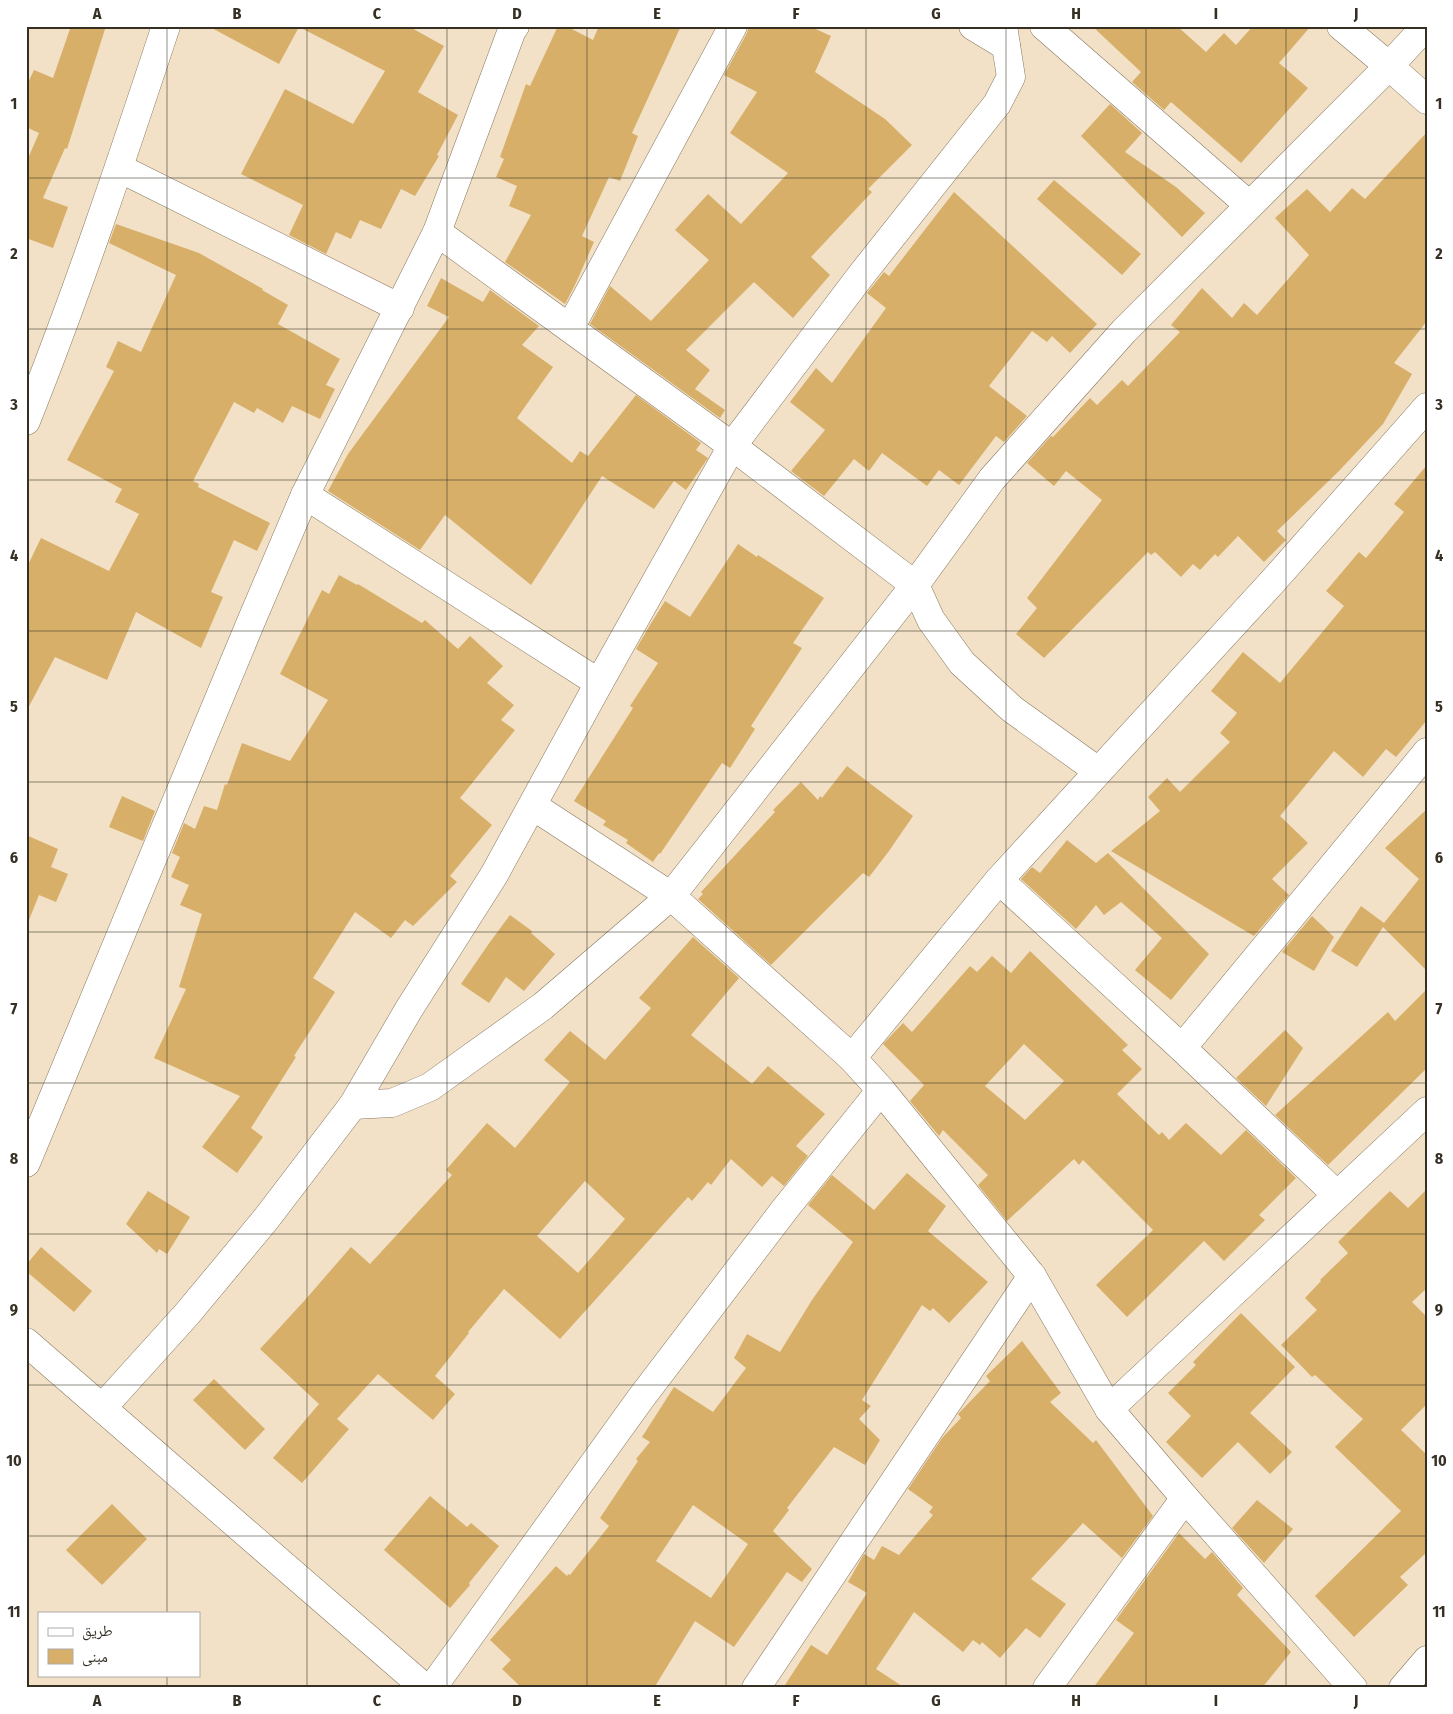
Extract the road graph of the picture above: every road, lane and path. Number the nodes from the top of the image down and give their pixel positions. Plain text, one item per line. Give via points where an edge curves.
1 (166, 26) edge
2 (733, 26) edge
3 (973, 26) edge
4 (1044, 26) edge
5 (1341, 26) edge
6 (1426, 26) edge
7 (510, 28) edge
8 (1005, 36) edge
9 (1389, 66) junction
10 (1427, 100) edge
11 (120, 168) junction
12 (1249, 205) junction
13 (437, 232) junction
14 (400, 308) junction
15 (570, 328) junction
16 (1427, 407) edge
17 (26, 421) edge
18 (732, 446) junction
19 (305, 495) junction
20 (915, 584) junction
21 (599, 683) junction
22 (1427, 752) edge
23 (1098, 771) junction
24 (532, 806) junction
25 (1000, 880) junction
26 (671, 896) junction
27 (1182, 1048) junction
28 (852, 1058) junction
29 (881, 1090) junction
30 (353, 1105) junction
31 (1427, 1111) edge
32 (26, 1163) edge
33 (1336, 1194) junction
34 (1032, 1276) junction
35 (26, 1342) edge
36 (102, 1408) junction
37 (1109, 1409) junction
38 (1185, 1498) junction
39 (1427, 1660) edge
40 (425, 1688) edge
41 (432, 1688) edge
42 (756, 1688) edge
43 (1047, 1688) edge
44 (1353, 1688) edge
45 (1402, 1688) edge

1 - 11 street
2 - 15 street
3 - 8 street
4 - 12 street
5 - 9 street
6 - 9 street
7 - 13 street
8 - 18 street via 1011,77 997,104 862,274
9 - 10 street
9 - 12 street
11 - 14 street
11 - 17 street
12 - 20 street via 1124,331 992,479
13 - 14 street
13 - 15 street
14 - 19 street
15 - 18 street
16 - 23 street via 1275,579
18 - 20 street
18 - 21 street
19 - 21 street
19 - 32 street
20 - 23 street via 930,620 962,663 1012,709
20 - 26 street
21 - 24 street
22 - 27 street
23 - 25 street
24 - 26 street
24 - 30 street via 494,875 375,1064
25 - 27 street
25 - 28 street
26 - 28 street
26 - 30 street via 543,1006 430,1087 392,1103
27 - 33 street
28 - 29 street
29 - 34 street
29 - 41 street via 785,1209 641,1398
30 - 36 street via 266,1219
31 - 33 street
33 - 37 street
34 - 37 street
34 - 42 street
35 - 36 street
36 - 40 street
37 - 38 street
38 - 43 street
38 - 44 street
39 - 45 street

